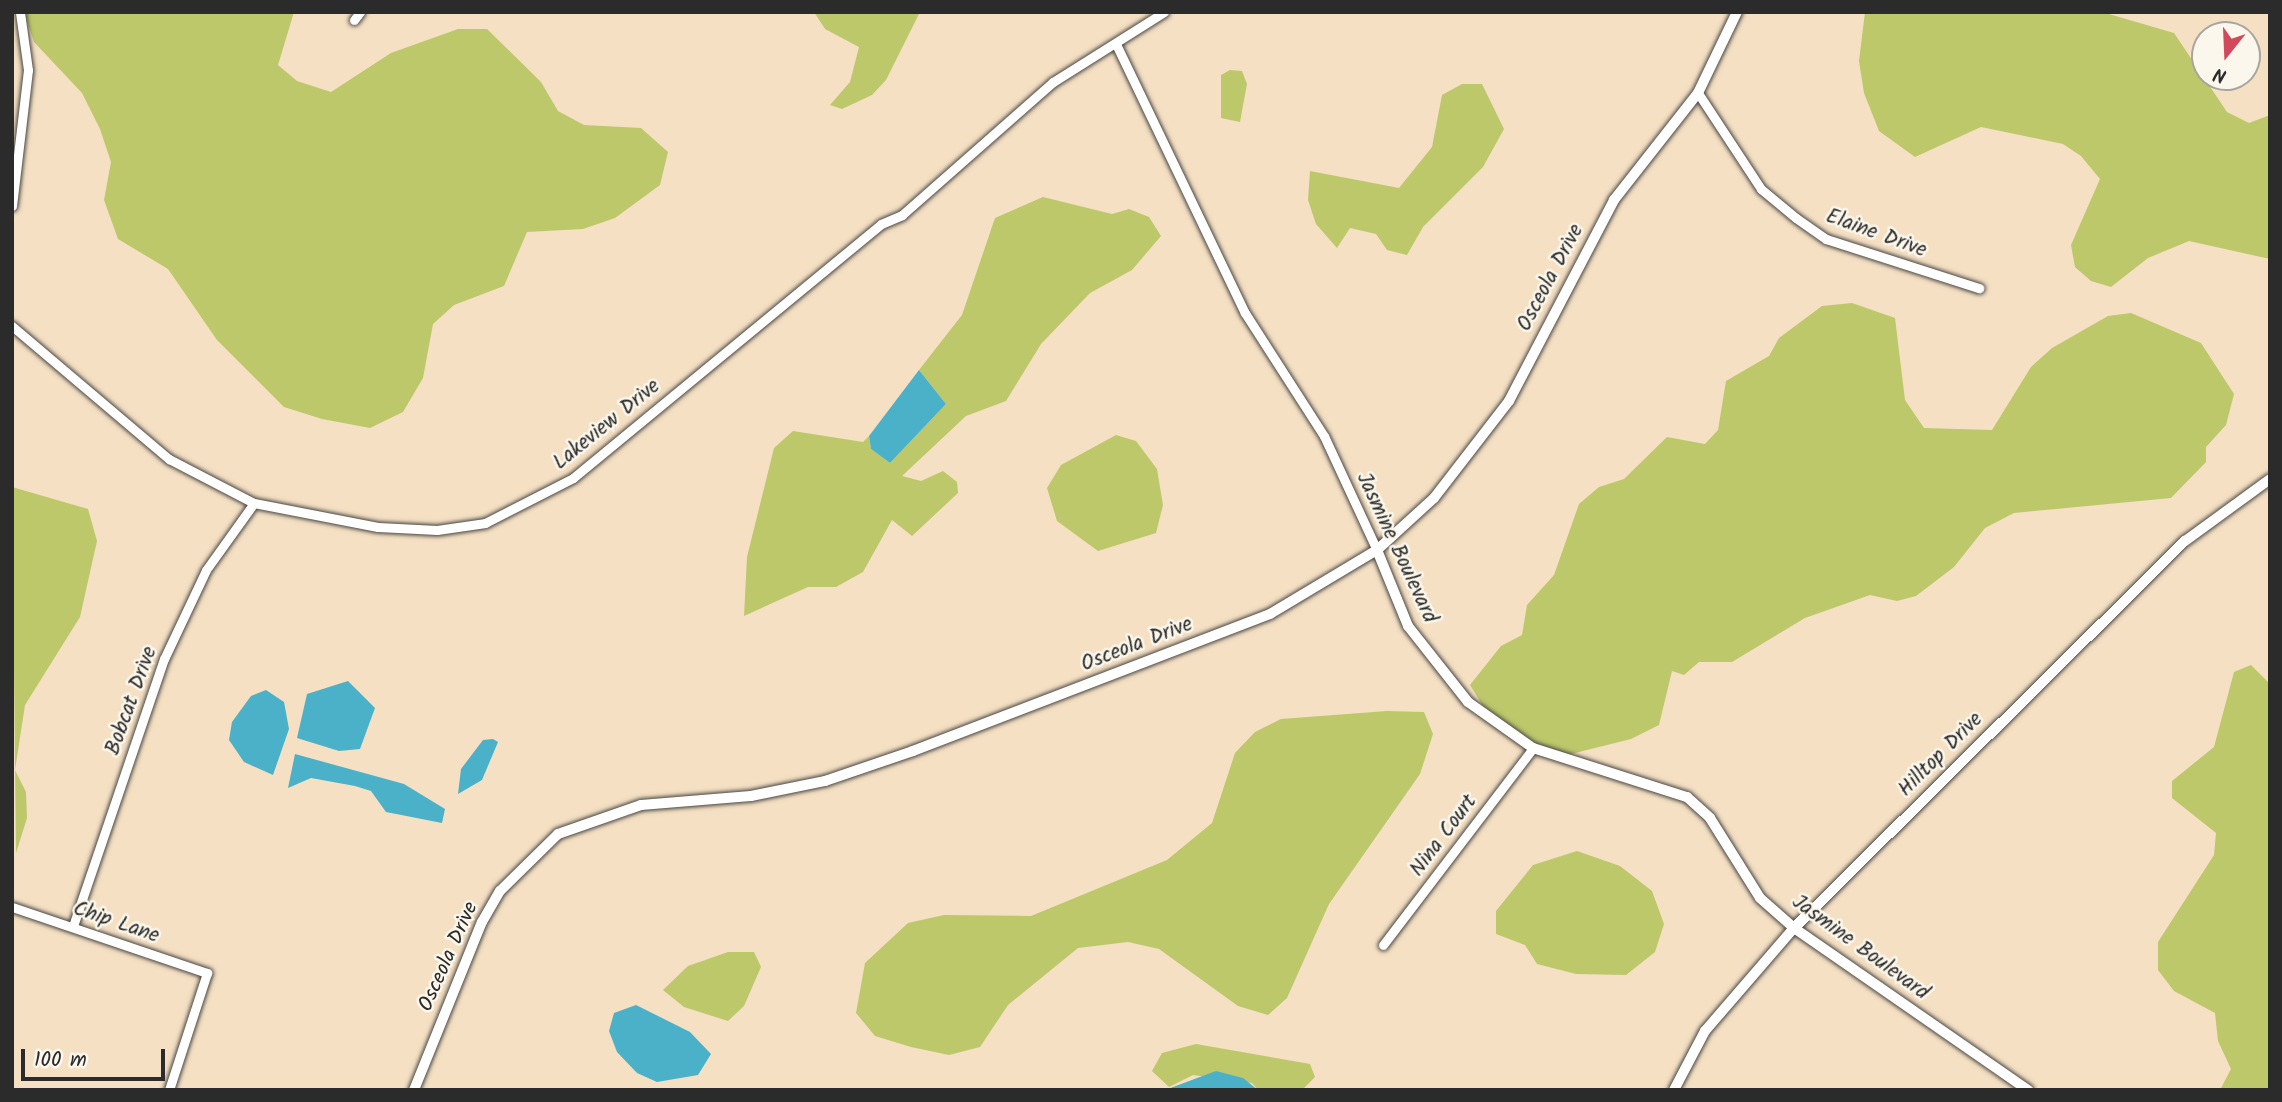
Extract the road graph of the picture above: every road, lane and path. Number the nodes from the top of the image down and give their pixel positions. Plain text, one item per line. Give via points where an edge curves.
1 (20, 12) edge
2 (1164, 12) edge
3 (1737, 12) edge
4 (1116, 44) junction
5 (1698, 93) junction
6 (12, 206) edge
7 (1979, 288) dead end
8 (12, 326) edge
9 (2270, 479) edge
10 (254, 503) junction
11 (1377, 550) junction
12 (1533, 748) junction
13 (12, 907) edge
14 (73, 926) junction
15 (1794, 929) junction
16 (1383, 945) dead end
17 (169, 1090) edge
18 (414, 1090) edge
19 (1674, 1090) edge
20 (2028, 1090) edge

1 - 6 street via 28,70
2 - 4 street, Lakeview Drive
3 - 5 street, Osceola Drive
4 - 10 street, Lakeview Drive via 1053,82 902,215 881,224 573,478 522,509 437,530 311,519
4 - 11 street, Jasmine Boulevard via 1245,313 1324,436
5 - 7 street, Elaine Drive via 1761,190 1826,239
5 - 11 street, Osceola Drive via 1614,200 1509,401 1474,452
8 - 10 street, Lakeview Drive via 169,459
9 - 15 street, Hilltop Drive via 2185,541
10 - 14 street, Bobcat Drive via 206,570 164,659
11 - 12 street, Jasmine Boulevard via 1408,625 1431,661 1468,702
11 - 18 street, Osceola Drive via 1270,614 913,751 825,781 751,796 641,805 558,834 500,891 482,922
12 - 15 street, Jasmine Boulevard via 1687,797 1710,818 1760,898
12 - 16 street, Nina Court
13 - 14 street, Chip Lane
14 - 17 street, Chip Lane via 207,973
15 - 19 street, Hilltop Drive via 1705,1031
15 - 20 street, Jasmine Boulevard

